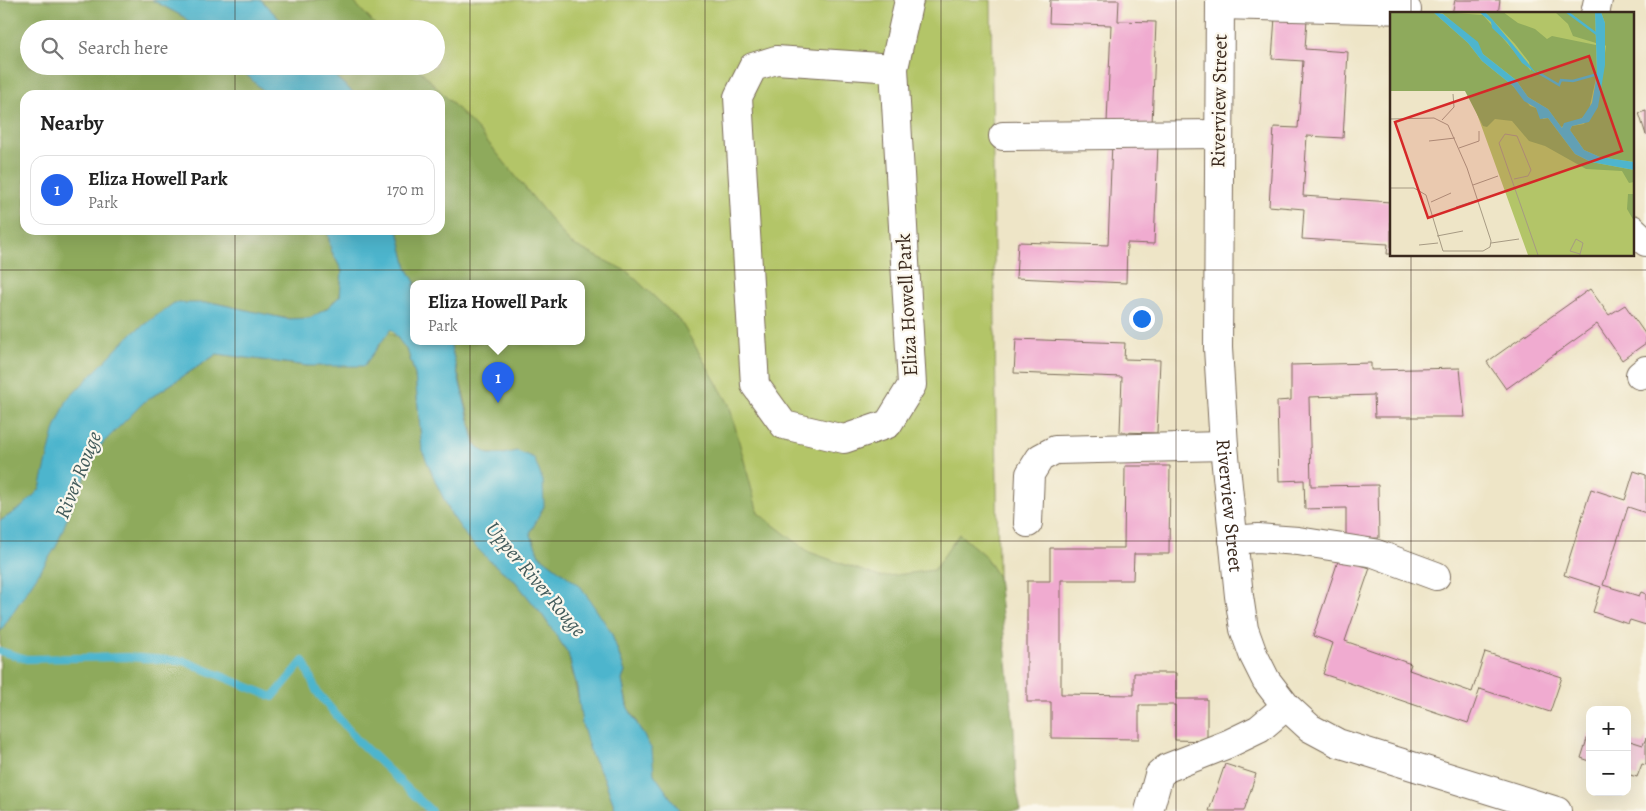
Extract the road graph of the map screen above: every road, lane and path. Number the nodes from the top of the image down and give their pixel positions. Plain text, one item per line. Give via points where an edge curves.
1 (910, 0) edge
2 (1220, 2) edge
3 (1407, 10) dead end
4 (894, 68) junction
5 (1219, 134) junction
6 (1003, 136) dead end
7 (1634, 231) edge
8 (1646, 242) edge
9 (1224, 446) junction
10 (1028, 523) dead end
11 (1233, 540) junction
12 (1436, 576) dead end
13 (1286, 706) junction
14 (1493, 802) edge
15 (1149, 811) edge
16 (1556, 811) edge

1 - 4 street, Eliza Howell Park
2 - 3 street
2 - 5 street, Riverview Street
4 - 4 street, Eliza Howell Park via 776,60 753,68 738,97 755,385 784,426 844,439 888,424 912,385
5 - 6 street
5 - 9 street, Riverview Street via 1218,348
7 - 8 street
9 - 10 street via 1055,450 1040,458 1030,474
9 - 11 street, Riverview Street
11 - 12 street via 1298,541 1374,553
11 - 13 street, Riverview Street via 1244,629 1266,680
13 - 14 street, Riverview Street via 1310,728 1338,744
13 - 15 street via 1259,729 1167,768 1159,775
14 - 16 street, Riverview Street

